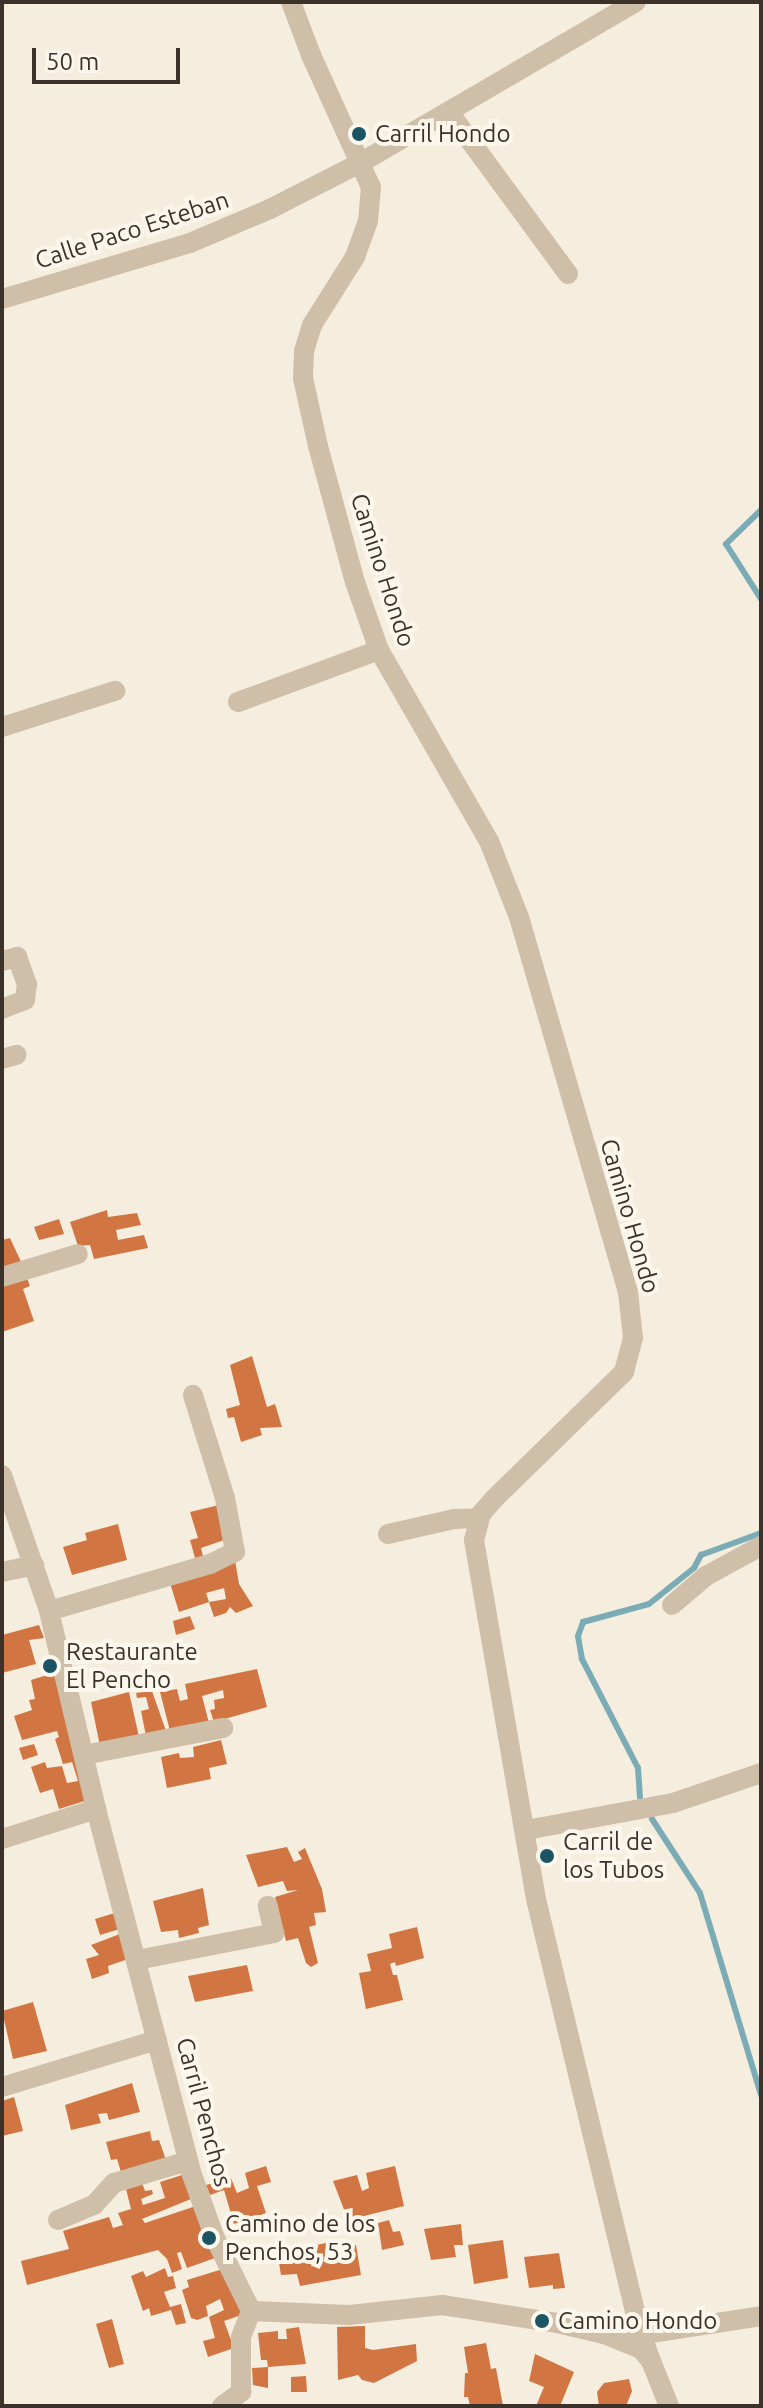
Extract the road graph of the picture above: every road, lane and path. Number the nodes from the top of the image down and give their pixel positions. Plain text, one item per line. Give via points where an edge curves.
1 (291, 2) edge
2 (636, 2) edge
3 (449, 112) junction
4 (362, 162) junction
5 (568, 274) dead end
6 (2, 299) edge
7 (379, 650) junction
8 (115, 691) dead end
9 (238, 702) dead end
10 (2, 727) edge
11 (2, 961) edge
12 (2, 1009) edge
13 (78, 1254) dead end
14 (2, 1277) edge
15 (193, 1395) dead end
16 (2, 1475) edge
17 (479, 1518) junction
18 (388, 1534) dead end
19 (761, 1546) edge
20 (34, 1565) junction
21 (2, 1572) edge
22 (672, 1605) dead end
23 (49, 1611) junction
24 (223, 1728) dead end
25 (84, 1755) junction
26 (761, 1773) edge
27 (96, 1809) junction
28 (526, 1830) junction
29 (2, 1839) edge
30 (268, 1906) dead end
31 (137, 1960) junction
32 (157, 2040) junction
33 (2, 2087) edge
34 (188, 2161) junction
35 (58, 2220) dead end
36 (251, 2311) junction
37 (761, 2316) edge
38 (637, 2341) junction
39 (222, 2406) edge
40 (669, 2406) edge

1 - 4 street, Camino Hondo
2 - 3 street, Calle Paco Esteban
3 - 4 street, Calle Paco Esteban
3 - 5 street
4 - 6 street, Calle Paco Esteban via 190,243
4 - 7 street, Camino Hondo via 371,187 368,221 355,257 312,325 303,378 355,582
7 - 9 street
7 - 17 street, Camino Hondo via 489,841 519,917 632,1321 628,1362 617,1382
8 - 10 street
11 - 12 street via 17,957 27,984 25,1000
13 - 14 street
15 - 23 street via 225,1498 235,1552
16 - 20 street, Carril Penchos
17 - 18 street
17 - 28 street via 474,1555
19 - 22 street via 706,1576
20 - 21 street
20 - 23 street, Carril Penchos
23 - 25 street, Carril Penchos
24 - 25 street
25 - 27 street, Carril Penchos
26 - 28 street via 673,1803
27 - 29 street
27 - 31 street, Carril Penchos
28 - 38 street via 536,1899
30 - 31 street via 274,1933
31 - 32 street, Carril Penchos
32 - 33 street
32 - 34 street, Carril Penchos
34 - 35 street via 114,2183 94,2205
34 - 36 street, Carril Penchos via 214,2236
36 - 38 street via 349,2315 442,2305
36 - 39 street via 241,2337 241,2392
37 - 38 street via 655,2332
38 - 40 street

